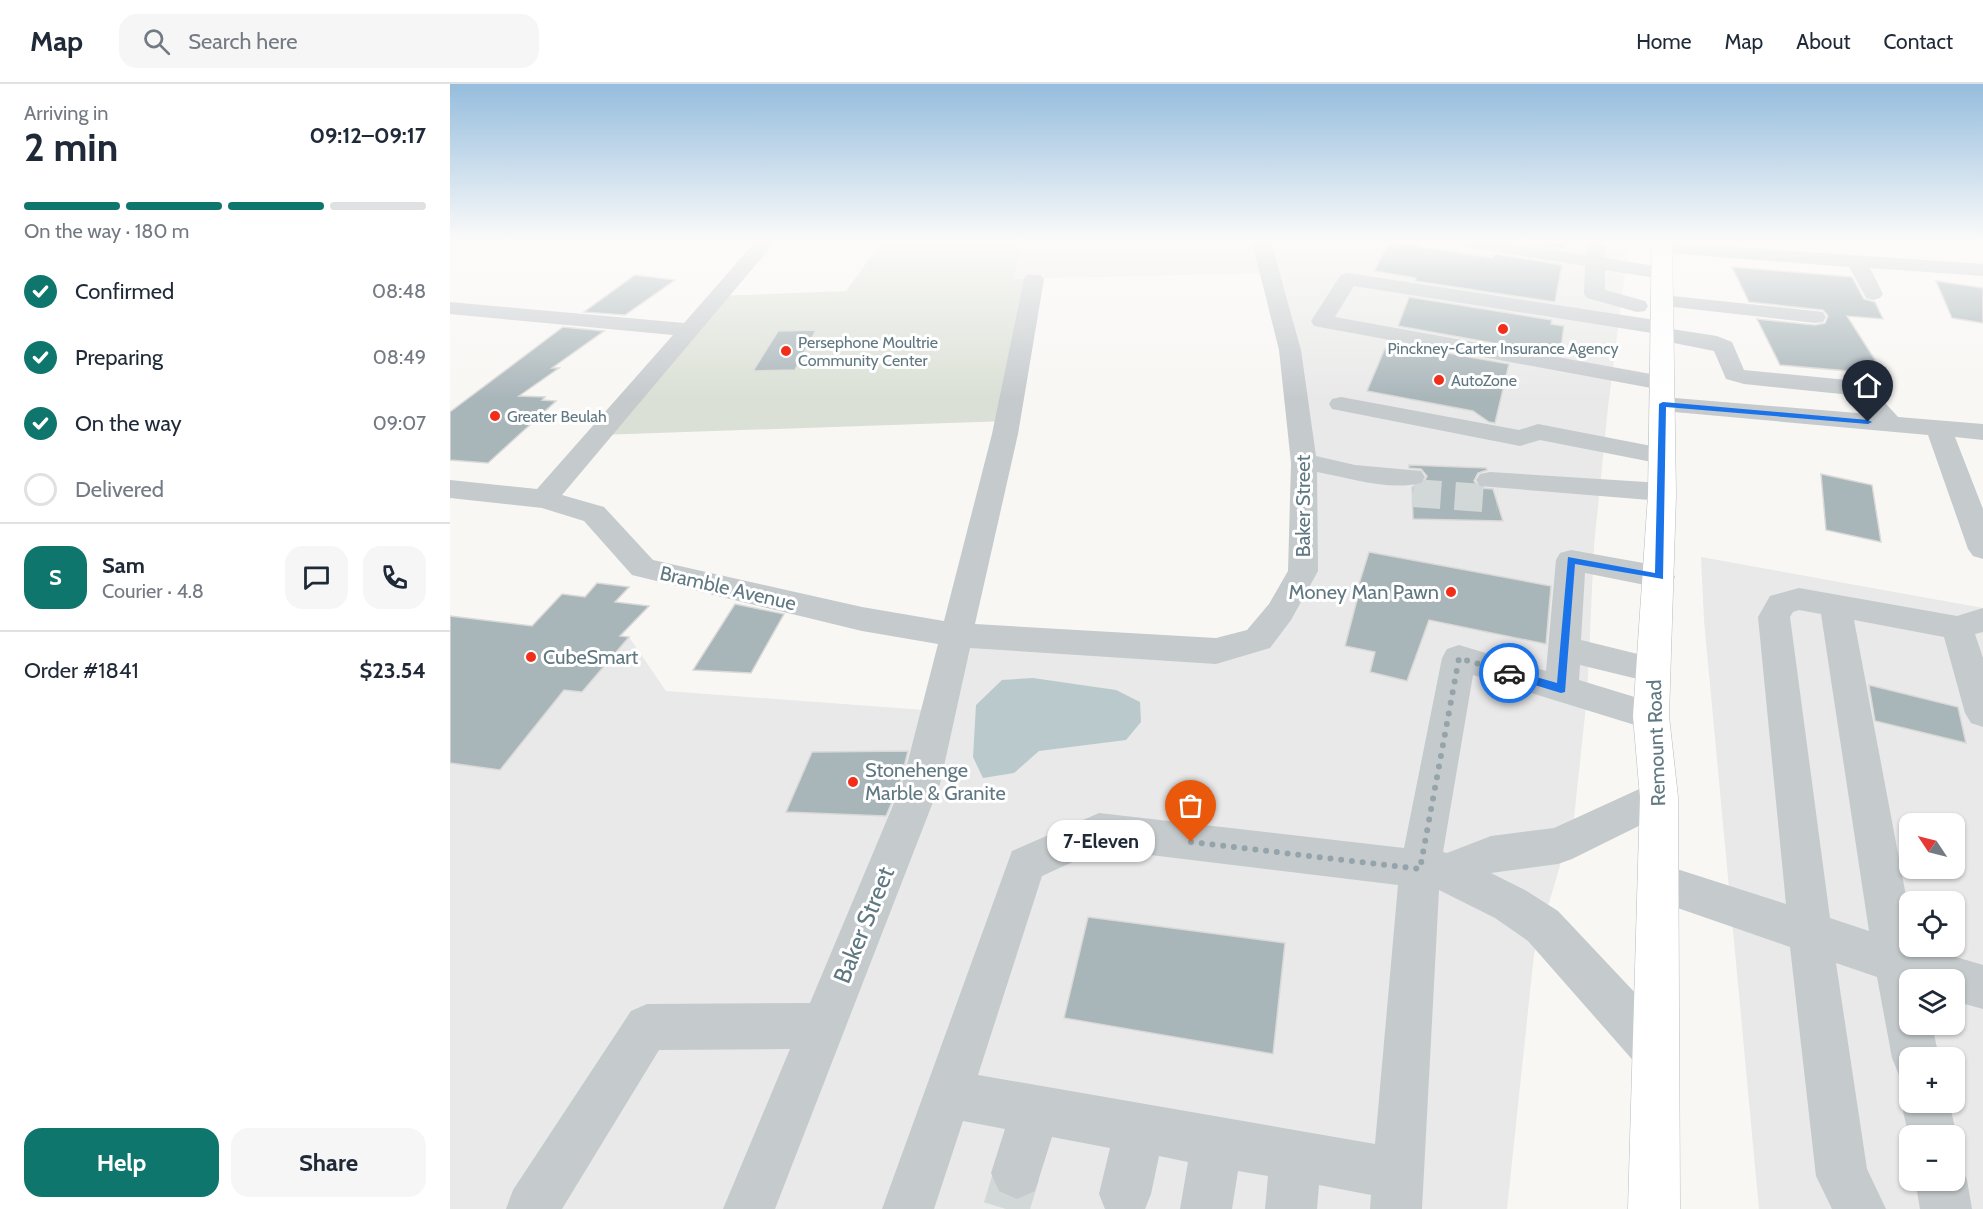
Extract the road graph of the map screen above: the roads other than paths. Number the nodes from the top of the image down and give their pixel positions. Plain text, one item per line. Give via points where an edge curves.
1 (720, 294) edge
2 (1031, 294) edge
3 (1274, 294) edge
4 (1338, 294) edge
5 (1662, 294) edge
6 (1669, 294) edge
7 (1700, 294) edge
8 (450, 308) edge
9 (1815, 317) dead end
10 (690, 330) junction
11 (1663, 393) junction
12 (1341, 404) dead end
13 (1891, 424) junction
14 (1938, 428) junction
15 (1983, 432) edge
16 (1662, 456) junction
17 (1304, 463) junction
18 (1412, 485) tunnel mouth
19 (450, 489) edge
20 (1493, 489) tunnel mouth
21 (1662, 492) junction
22 (544, 499) junction
23 (1983, 549) edge
24 (1660, 577) junction
25 (1835, 605) junction
26 (1970, 624) edge
27 (957, 635) junction
28 (1566, 649) junction
29 (1654, 670) junction
30 (1561, 689) junction
31 (1983, 713) edge
32 (1652, 716) junction
33 (1659, 797) junction
34 (1434, 870) junction
35 (1658, 882) junction
36 (1810, 933) junction
37 (1896, 962) junction
38 (1983, 987) edge
39 (824, 1026) junction
40 (1914, 1047) edge
41 (1654, 1048) junction
42 (947, 1094) junction
43 (1035, 1109) junction
44 (1140, 1128) junction
45 (1216, 1142) junction
46 (1295, 1156) junction
47 (1017, 1173) tunnel mouth
48 (1943, 1191) edge
49 (1397, 1192) edge
50 (1125, 1194) dead end
51 (532, 1209) edge
52 (749, 1209) edge
53 (908, 1209) edge
54 (1206, 1209) edge
55 (1291, 1209) edge
56 (1654, 1209) edge
57 (1860, 1209) edge
58 (1946, 1209) edge

1 - 10 street
2 - 27 street, Baker Street via 1005,434
3 - 17 street, Baker Street via 1290,350
4 - 11 street via 1322,321
5 - 11 main road, Remount Road
6 - 13 street via 1724,347 1734,374 1850,386 1860,390
7 - 9 street
8 - 10 street
10 - 22 street
11 - 13 street
11 - 16 main road, Remount Road
12 - 16 street via 1520,438 1538,432
13 - 14 street
14 - 15 street
14 - 23 street
16 - 21 main road, Remount Road
17 - 18 street via 1355,473 1377,489
17 - 27 street, Baker Street via 1303,571 1280,612 1258,639 1216,651
19 - 22 street, Bramble Avenue
20 - 21 street via 1546,503 1567,485
21 - 24 main road, Remount Road
22 - 27 street, Bramble Avenue via 594,514 643,568 862,619
24 - 28 street via 1571,560
24 - 29 main road, Remount Road
25 - 26 street
25 - 36 street via 1799,599 1781,604 1774,617
25 - 37 street
26 - 31 street
27 - 39 street, Baker Street via 921,784
28 - 29 street
28 - 30 street
29 - 32 main road, Remount Road
30 - 32 street
30 - 34 street via 1459,658
32 - 33 main road, Remount Road
33 - 34 street via 1558,846 1491,854
33 - 35 main road, Remount Road
34 - 41 street via 1510,904 1542,926
34 - 42 street via 1099,831 1026,864
34 - 49 street
35 - 36 street
35 - 41 main road, Remount Road
36 - 37 street
36 - 57 street via 1842,1176
37 - 38 street
37 - 40 street
39 - 51 street via 647,1027
39 - 52 street, Baker Street
41 - 56 main road, Remount Road
42 - 43 street
42 - 53 street
43 - 44 street
43 - 47 street
44 - 45 street
44 - 50 street
45 - 46 street
45 - 54 street
46 - 49 street
46 - 55 street
48 - 58 street

